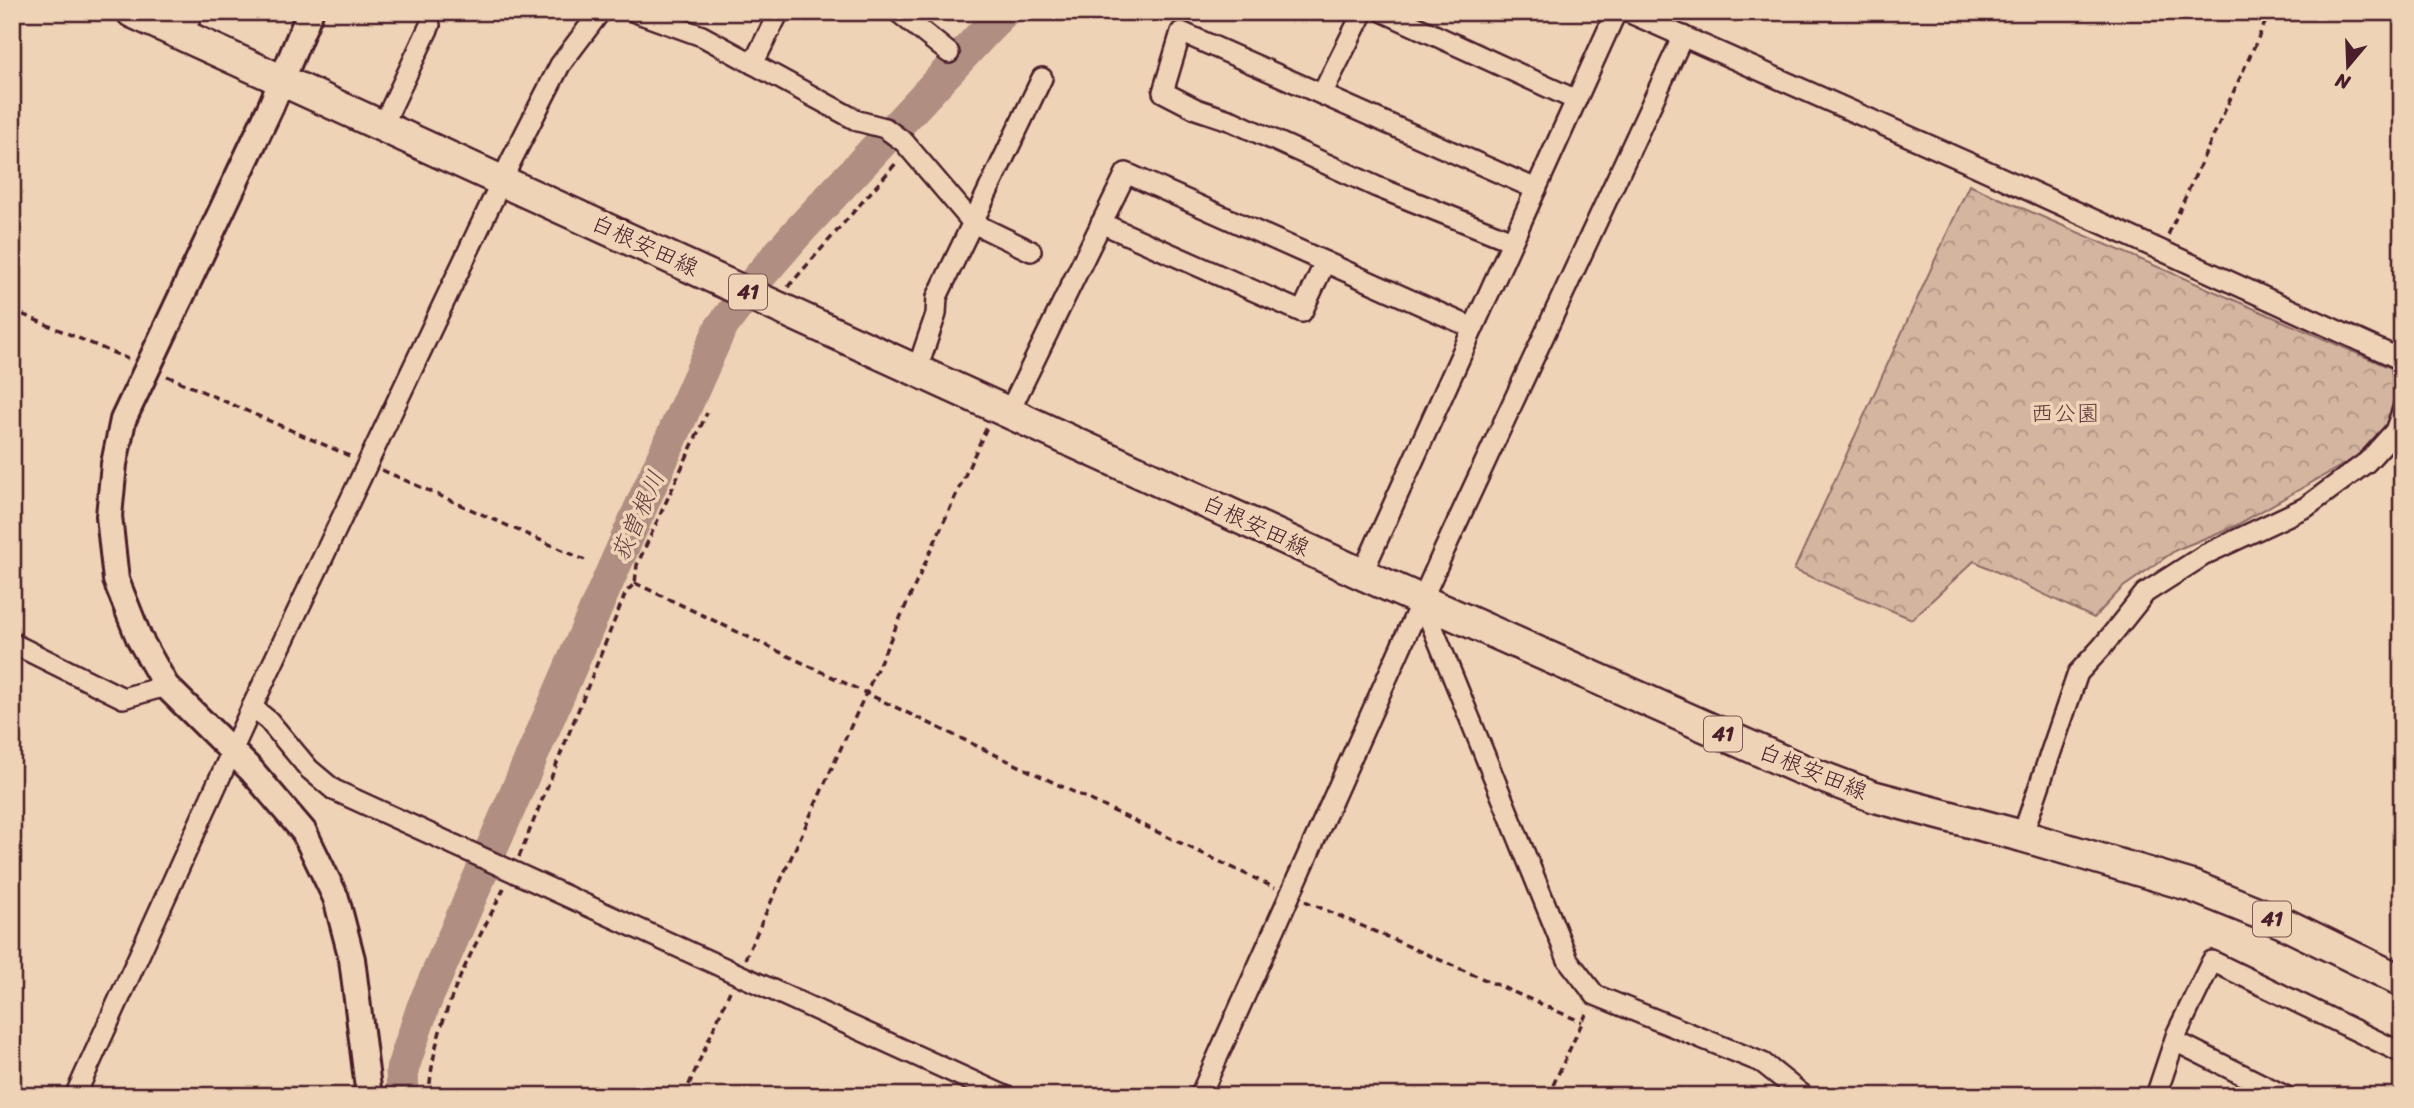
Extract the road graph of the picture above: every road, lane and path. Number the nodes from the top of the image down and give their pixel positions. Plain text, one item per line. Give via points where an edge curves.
1 (132, 12) edge
2 (310, 12) edge
3 (600, 12) edge
4 (635, 12) edge
5 (779, 12) edge
6 (898, 12) edge
7 (1363, 12) edge
8 (1384, 12) edge
9 (1616, 12) edge
10 (1628, 12) edge
11 (2270, 12) edge
12 (2384, 12) edge
13 (2402, 21) edge
14 (187, 24) edge
15 (430, 25) dead end
16 (1683, 36) junction
17 (949, 53) dead end
18 (753, 64) junction
19 (1042, 78) dead end
20 (280, 81) junction
21 (1322, 94) junction
22 (1576, 100) junction
23 (382, 127) junction
24 (907, 145) junction
25 (502, 180) junction
26 (1536, 189) junction
27 (972, 223) junction
28 (1101, 223) junction
29 (1512, 241) junction
30 (2161, 250) junction
31 (1031, 251) dead end
32 (1325, 262) junction
33 (773, 304) junction
34 (12, 310) edge
35 (1473, 328) junction
36 (2402, 360) edge
37 (147, 367) junction
38 (917, 370) junction
39 (1003, 409) junction
40 (2402, 412) edge
41 (707, 413) dead end
42 (368, 464) junction
43 (585, 560) dead end
44 (1362, 574) junction
45 (635, 583) junction
46 (1422, 601) junction
47 (12, 643) edge
48 (166, 686) junction
49 (866, 694) junction
50 (252, 708) junction
51 (232, 752) junction
52 (2029, 838) junction
53 (508, 870) junction
54 (1291, 895) junction
55 (738, 974) junction
56 (2402, 981) edge
57 (2175, 1041) junction
58 (2402, 1053) edge
59 (75, 1096) edge
60 (369, 1096) edge
61 (429, 1096) edge
62 (684, 1096) edge
63 (1005, 1096) edge
64 (1200, 1096) edge
65 (1548, 1096) edge
66 (1804, 1096) edge
67 (2156, 1096) edge
68 (2285, 1096) edge

1 - 14 main road, 白根安田線 / 41
2 - 20 street
3 - 25 street via 560,65
4 - 18 street via 702,36
5 - 18 street
6 - 17 street
7 - 21 street
8 - 22 street
9 - 22 street
10 - 16 street
11 - 30 path
12 - 13 path
14 - 20 main road, 白根安田線 / 41
15 - 23 street
16 - 30 street
16 - 46 street
18 - 24 street via 858,121 885,128
19 - 27 street
20 - 23 main road, 白根安田線 / 41
20 - 37 street
21 - 26 street
21 - 29 street via 1181,32 1163,92
22 - 26 street
23 - 25 main road, 白根安田線 / 41
24 - 27 street
24 - 33 path
25 - 33 main road, 白根安田線 / 41
25 - 42 street
26 - 29 street
27 - 31 street
27 - 38 street via 937,297 936,314
28 - 32 street via 1126,173
28 - 32 street via 1302,312
28 - 39 street
29 - 35 street
30 - 36 street
32 - 35 street
33 - 38 main road, 白根安田線 / 41
34 - 37 path
35 - 44 street
37 - 42 path
37 - 48 street via 124,420 109,516 116,580 139,638
38 - 39 main road, 白根安田線 / 41
39 - 44 main road, 白根安田線 / 41
39 - 49 path
40 - 52 street via 2395,431 2367,462 2306,507 2206,554 2145,593 2078,673
41 - 45 path via 637,565
42 - 43 path
42 - 50 street
44 - 46 main road, 白根安田線 / 41
45 - 49 path
45 - 53 path via 626,592
46 - 52 main road, 白根安田線 / 41 via 1801,769 1872,796
46 - 54 street
46 - 66 street via 1568,960 1595,995 1763,1063
47 - 48 street via 123,698
48 - 51 street
49 - 54 path
49 - 55 path
50 - 51 street
50 - 53 street via 270,721 309,769 334,790
51 - 59 street
51 - 60 street via 303,832 336,898 352,959
52 - 56 main road, 白根安田線 / 41 via 2192,886
53 - 55 street
53 - 61 path via 439,1029
54 - 64 street
54 - 65 path via 1582,1022
55 - 62 path
55 - 63 street
57 - 58 street via 2212,961
57 - 67 street
57 - 68 street

